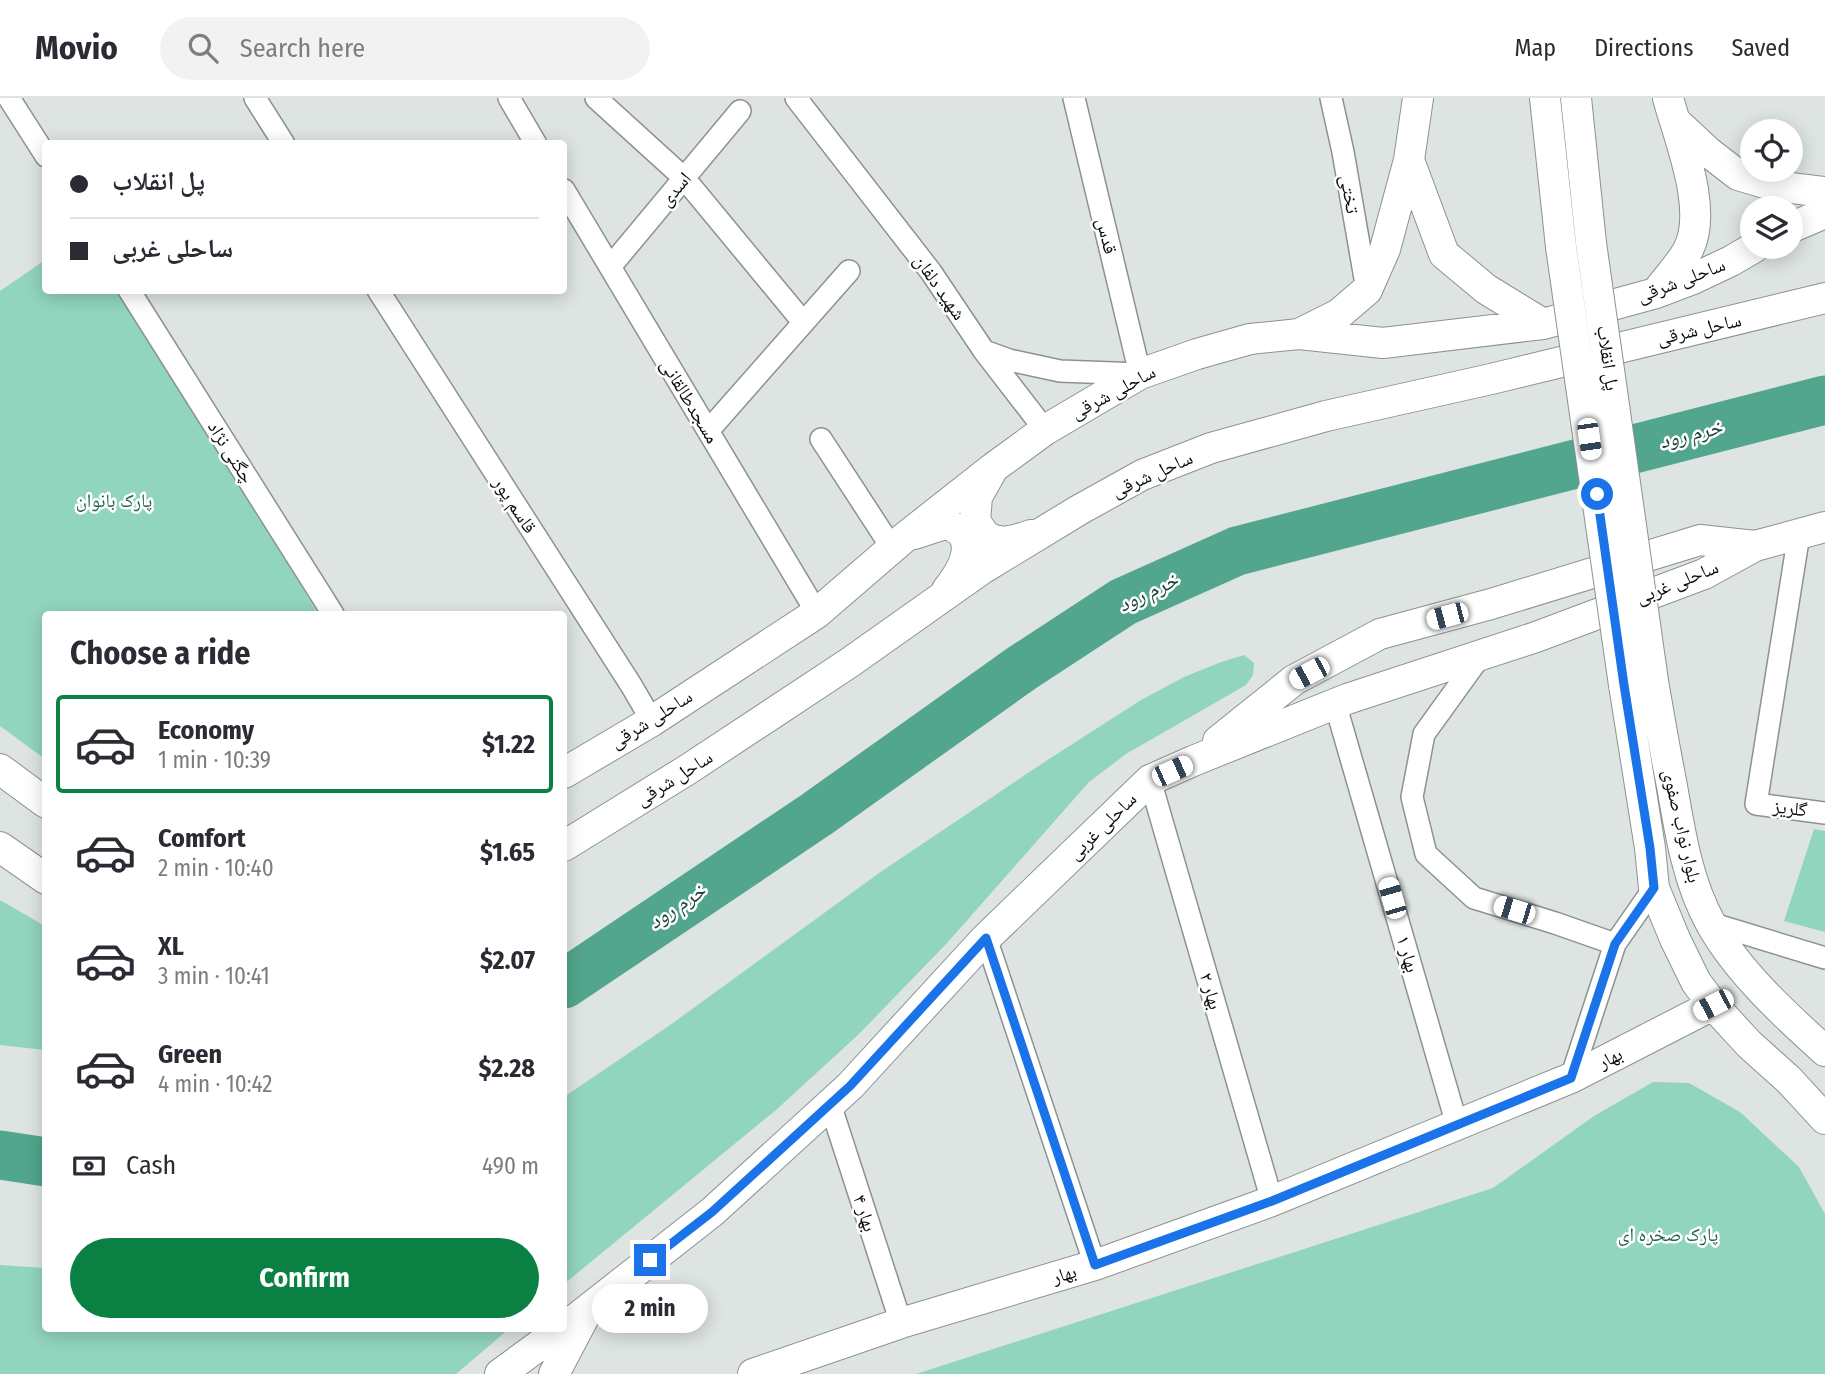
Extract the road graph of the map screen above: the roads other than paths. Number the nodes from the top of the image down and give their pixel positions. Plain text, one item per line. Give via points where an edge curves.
1 (9, 98) edge
2 (255, 98) edge
3 (509, 98) edge
4 (596, 98) edge
5 (796, 98) edge
6 (1074, 98) edge
7 (1331, 98) edge
8 (1418, 98) edge
9 (1545, 98) edge
10 (1576, 98) edge
11 (1671, 109) edge
12 (740, 111) dead end
13 (281, 140) edge
14 (534, 140) edge
15 (42, 150) edge
16 (1409, 160) junction
17 (684, 178) junction
18 (1825, 192) edge
19 (567, 195) edge
20 (1825, 213) edge
21 (1803, 222) edge
22 (1740, 256) edge
23 (610, 267) junction
24 (849, 271) dead end
25 (1367, 290) junction
26 (1656, 293) junction
27 (132, 294) edge
28 (381, 294) edge
29 (1825, 298) edge
30 (803, 322) junction
31 (1543, 324) junction
32 (1299, 334) junction
33 (984, 351) junction
34 (1140, 374) junction
35 (1045, 430) junction
36 (708, 431) junction
37 (821, 439) dead end
38 (993, 468) junction
39 (1048, 529) junction
40 (1812, 531) edge
41 (898, 543) junction
42 (1755, 546) junction
43 (941, 599) junction
44 (331, 611) edge
45 (817, 612) junction
46 (1481, 655) junction
47 (1639, 683) junction
48 (1335, 704) junction
49 (652, 721) junction
50 (1193, 761) junction
51 (0, 769) edge
52 (567, 771) edge
53 (1150, 780) junction
54 (42, 800) edge
55 (1825, 813) edge
56 (567, 844) edge
57 (0, 847) edge
58 (42, 876) edge
59 (1654, 888) junction
60 (1710, 923) junction
61 (986, 938) junction
62 (1615, 944) junction
63 (1825, 957) edge
64 (1713, 1005) junction
65 (1825, 1051) edge
66 (1571, 1078) junction
67 (830, 1104) junction
68 (1825, 1119) edge
69 (1457, 1125) junction
70 (1272, 1201) junction
71 (1095, 1265) junction
72 (901, 1323) junction
73 (562, 1351) edge
74 (500, 1374) edge
75 (753, 1374) edge

1 - 15 street
2 - 13 street
3 - 14 street
4 - 17 street
5 - 33 street, شهید دلفان via 932,272
6 - 34 street, قدس
7 - 25 street, تختی
8 - 16 main road
9 - 47 main road, پل انقلاب, bridge via 1562,247
10 - 47 main road, پل انقلاب, bridge
11 - 18 main road via 1707,150 1738,175 1775,186
11 - 26 main road via 1697,212 1688,249
12 - 17 street, اسدی
16 - 25 main road via 1385,249
16 - 31 main road via 1444,254 1486,289
17 - 23 street, اسدی
17 - 30 street
19 - 23 street, مسجدطالقانی
20 - 21 main road
22 - 26 main road, ساحلی شرقی
23 - 36 street, مسجدطالقانی
24 - 30 street
25 - 32 main road via 1339,314
26 - 31 main road, ساحلی شرقی
27 - 44 street, چگنی نژاد
28 - 49 street, قاسم پور
29 - 39 main road, ساحل شرقی via 1326,416 1211,448 1142,475
30 - 36 street
31 - 32 main road, ساحلی شرقی via 1383,343
32 - 34 main road, ساحلی شرقی via 1250,339
33 - 34 street via 1060,371
33 - 35 street, شهید دلفان
34 - 35 main road, ساحلی شرقی
35 - 38 main road, ساحلی شرقی
36 - 45 street, مسجدطالقانی
37 - 41 street
38 - 39 main road via 977,496 975,521 986,536 1000,542 1018,540
38 - 41 main road, ساحلی شرقی
39 - 43 main road, ساحل شرقی
40 - 42 main road, ساحلی غربی
40 - 55 street, گلریز via 1756,804
41 - 43 main road via 948,523 962,534 967,550 959,574
41 - 45 main road, ساحلی شرقی
42 - 46 main road, ساحلی غربی via 1704,574
42 - 50 main road via 1700,540 1380,634 1294,680
43 - 56 main road, ساحل شرقی via 687,770
45 - 49 main road, ساحلی شرقی
46 - 48 main road, ساحلی غربی
46 - 62 street via 1424,734 1412,797 1426,854 1474,898
47 - 59 main road, بلوار نواب صفوی
47 - 60 main road, بلوار نواب صفوی via 1693,884
48 - 50 main road, ساحلی غربی
48 - 69 street, بهار ۱
49 - 52 main road, ساحلی شرقی
50 - 53 main road, ساحلی غربی
51 - 54 main road
53 - 61 main road, ساحلی غربی
53 - 70 street, بهار ۲
57 - 58 main road
59 - 62 street
59 - 64 main road, بلوار نواب صفوی via 1696,982
60 - 63 street
60 - 65 main road, بلوار نواب صفوی via 1730,954
61 - 67 main road, ساحلی غربی
61 - 71 street
62 - 66 street
64 - 66 main road, بهار
64 - 68 main road, بلوار نواب صفوی
66 - 69 main road, بهار
67 - 72 street, بهار ۴
67 - 73 main road, ساحلی غربی via 712,1212 589,1308
69 - 70 main road, بهار
70 - 71 main road, بهار
71 - 72 main road, بهار
72 - 75 main road, بهار
73 - 74 main road

